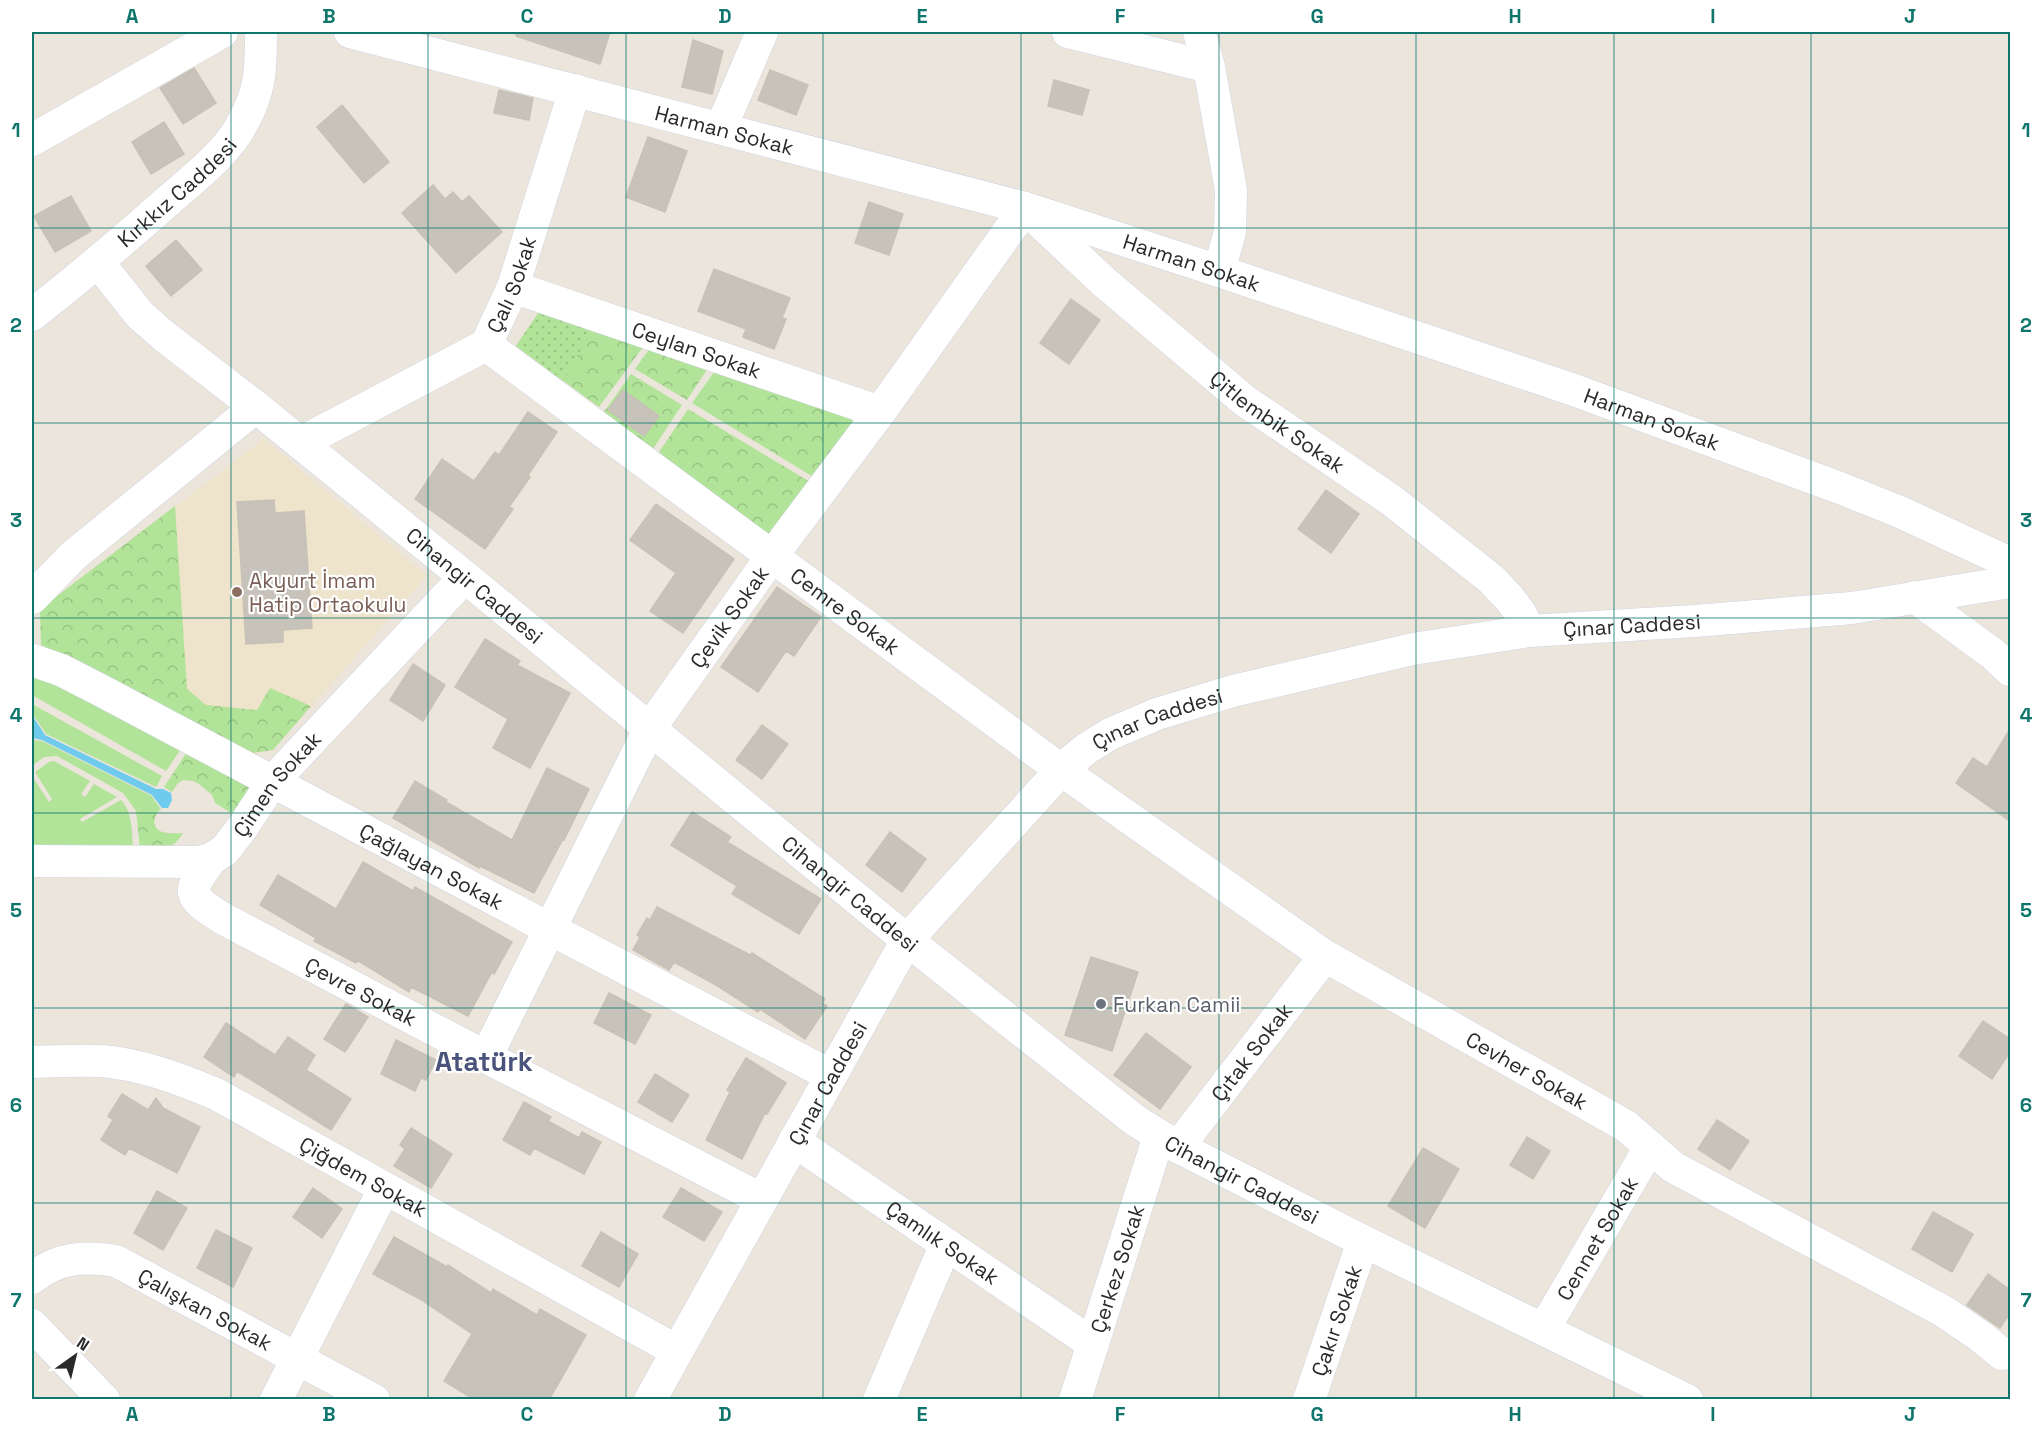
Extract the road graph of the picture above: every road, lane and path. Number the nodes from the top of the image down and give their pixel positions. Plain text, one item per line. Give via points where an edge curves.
1 (222, 32) edge
2 (261, 32) edge
3 (350, 32) edge
4 (762, 32) edge
5 (1068, 32) edge
6 (1198, 32) edge
7 (1209, 67) junction
8 (575, 90) junction
9 (721, 128) junction
10 (32, 140) edge
11 (1025, 208) junction
12 (98, 262) junction
13 (1219, 271) junction
14 (513, 287) junction
15 (32, 315) edge
16 (486, 345) junction
17 (256, 407) junction
18 (880, 412) junction
19 (300, 443) junction
20 (772, 556) junction
21 (2010, 563) edge
22 (465, 577) junction
23 (2010, 582) edge
24 (1915, 597) junction
25 (32, 598) edge
26 (1529, 631) junction
27 (32, 660) edge
28 (2010, 670) edge
29 (650, 728) junction
30 (1061, 770) junction
31 (273, 781) junction
32 (211, 859) junction
33 (32, 861) edge
34 (550, 929) junction
35 (907, 940) junction
36 (1325, 956) junction
37 (486, 1057) junction
38 (32, 1062) edge
39 (830, 1075) junction
40 (794, 1141) junction
41 (1168, 1142) junction
42 (1650, 1148) junction
43 (384, 1189) junction
44 (761, 1199) junction
45 (1363, 1241) junction
46 (946, 1244) junction
47 (32, 1278) edge
48 (32, 1325) edge
49 (1544, 1329) junction
50 (1093, 1344) junction
51 (677, 1351) junction
52 (2002, 1354) dead end
53 (297, 1358) junction
54 (105, 1400) edge
55 (276, 1400) edge
56 (374, 1400) edge
57 (650, 1400) edge
58 (879, 1400) edge
59 (1075, 1400) edge
60 (1309, 1400) edge
61 (1687, 1400) edge

1 - 10 street
2 - 12 street, Kırkkız Caddesi via 261,72 242,126 193,180
3 - 8 street, Harman Sokak
4 - 9 street
5 - 7 street
6 - 7 street
7 - 13 street via 1232,210
8 - 9 street, Harman Sokak
8 - 14 street, Çalı Sokak
9 - 11 street, Harman Sokak
11 - 13 street, Harman Sokak
11 - 18 street, Çevik Sokak
11 - 26 street, Çitlembik Sokak via 1068,250 1245,401 1391,500 1491,579 1509,597
12 - 15 street, Kırkkız Caddesi
12 - 17 street, Cihangir Caddesi via 140,315
13 - 21 street, Harman Sokak via 1574,390 1840,488
14 - 16 street, Çalı Sokak
14 - 18 street, Ceylan Sokak
16 - 19 street, Çalı Sokak
16 - 20 street, Cemre Sokak
17 - 19 street, Cihangir Caddesi
17 - 25 street via 74,555
18 - 20 street, Çevik Sokak
19 - 22 street, Cihangir Caddesi
20 - 29 street, Çevik Sokak
20 - 30 street, Cemre Sokak
22 - 29 street, Cihangir Caddesi
22 - 31 street, Çimen Sokak
23 - 24 street, Çınar Caddesi
24 - 26 street, Çınar Caddesi via 1852,608
24 - 28 street
26 - 30 street, Çınar Caddesi via 1413,649 1157,714 1110,734
27 - 31 street, Çağlayan Sokak via 61,670
29 - 34 street, Çevik Sokak
29 - 35 street, Cihangir Caddesi
30 - 35 street, Çınar Caddesi
30 - 36 street, Cevher Sokak
31 - 32 street, Çimen Sokak via 225,850
31 - 34 street, Çağlayan Sokak
32 - 33 street
32 - 37 street, Çevre Sokak via 193,889 200,904
34 - 37 street, Çevik Sokak
34 - 39 street, Çağlayan Sokak
35 - 39 street, Çınar Caddesi
35 - 41 street, Cihangir Caddesi
36 - 41 street, Çıtak Sokak
36 - 42 street, Cevher Sokak via 1615,1119
37 - 44 street, Çevre Sokak
38 - 43 street, Çiğdem Sokak via 102,1061 190,1083
39 - 40 street, Çınar Caddesi
40 - 44 street, Çınar Caddesi
40 - 46 street, Çamlık Sokak
41 - 45 street, Cihangir Caddesi
41 - 50 street, Çerkez Sokak
42 - 49 street, Cennet Sokak
42 - 52 street, Cevher Sokak via 1673,1167 1943,1311
43 - 51 street, Çiğdem Sokak
43 - 53 street
44 - 51 street, Çınar Caddesi
45 - 49 street, Cihangir Caddesi
45 - 60 street, Çakır Sokak
46 - 50 street, Çamlık Sokak
46 - 58 street
47 - 53 street, Çalışkan Sokak via 70,1259 90,1257 117,1262
48 - 54 street
49 - 61 street, Cihangir Caddesi
50 - 59 street, Çerkez Sokak
51 - 57 street, Çınar Caddesi
53 - 55 street
53 - 56 street, Çalışkan Sokak

